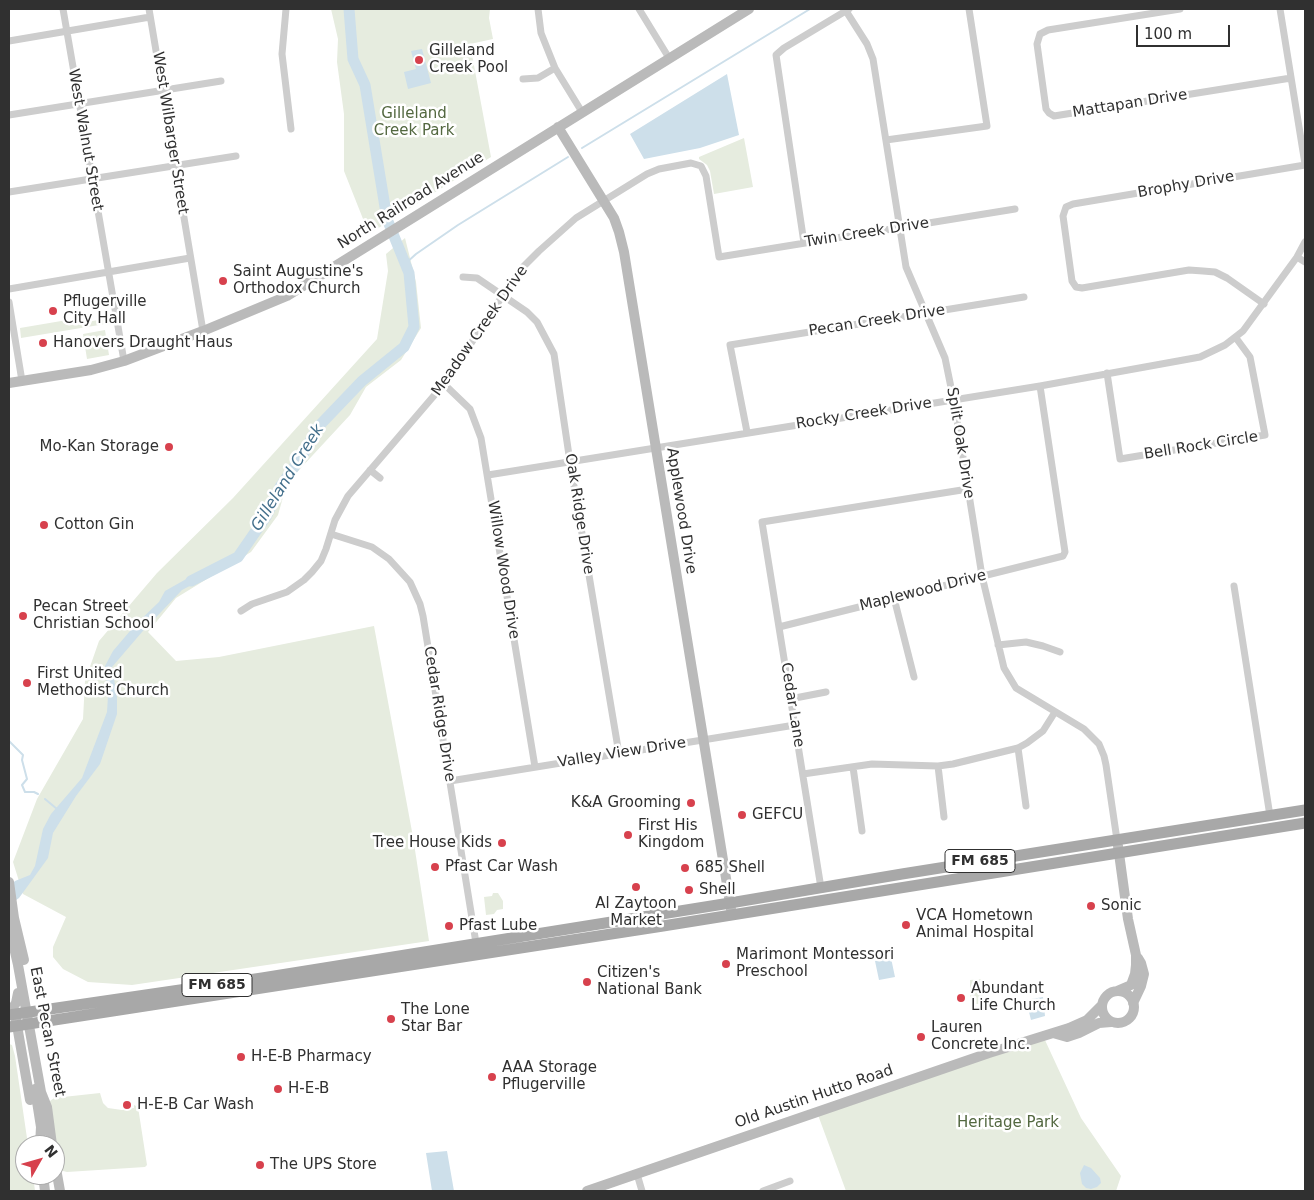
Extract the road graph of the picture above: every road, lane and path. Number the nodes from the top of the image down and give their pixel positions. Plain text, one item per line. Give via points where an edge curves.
1 (63, 9) edge
2 (149, 9) edge
3 (286, 9) edge
4 (538, 9) edge
5 (639, 9) edge
6 (749, 9) edge
7 (969, 9) edge
8 (1180, 9) edge
9 (1280, 9) edge
10 (847, 10) edge
11 (150, 17) junction
12 (67, 32) junction
13 (9, 42) edge
14 (669, 58) junction
15 (555, 68) junction
16 (1292, 78) junction
17 (523, 79) dead end
18 (221, 81) dead end
19 (163, 90) junction
20 (79, 104) junction
21 (582, 112) junction
22 (9, 115) edge
23 (558, 127) junction
24 (291, 128) dead end
25 (886, 140) junction
26 (236, 156) dead end
27 (175, 165) junction
28 (1305, 165) edge
29 (92, 178) junction
30 (9, 192) edge
31 (603, 200) junction
32 (1016, 209) dead end
33 (899, 227) junction
34 (1305, 242) edge
35 (804, 243) junction
36 (719, 257) joint
37 (1297, 257) junction
38 (190, 258) junction
39 (1305, 262) edge
40 (108, 272) junction
41 (463, 276) dead end
42 (9, 289) edge
43 (503, 295) junction
44 (1024, 297) dead end
45 (9, 302) edge
46 (1264, 304) junction
47 (926, 314) junction
48 (203, 331) junction
49 (1236, 338) junction
50 (124, 361) junction
51 (1108, 373) junction
52 (22, 381) junction
53 (9, 383) edge
54 (444, 384) junction
55 (1040, 386) junction
56 (954, 400) junction
57 (747, 432) junction
58 (656, 448) junction
59 (570, 462) junction
60 (370, 470) junction
61 (488, 475) junction
62 (380, 478) dead end
63 (968, 489) junction
64 (331, 534) junction
65 (982, 576) junction
66 (1234, 586) dead end
67 (894, 598) junction
68 (241, 611) dead end
69 (779, 626) junction
70 (998, 645) junction
71 (1060, 652) dead end
72 (914, 676) dead end
73 (826, 692) dead end
74 (790, 699) junction
75 (1055, 712) junction
76 (795, 725) junction
77 (703, 740) junction
78 (1018, 748) junction
79 (619, 754) junction
80 (853, 766) junction
81 (938, 766) junction
82 (535, 767) junction
83 (803, 774) junction
84 (450, 782) junction
85 (1026, 806) dead end
86 (1305, 810) edge
87 (1270, 816) junction
88 (944, 817) dead end
89 (1305, 823) edge
90 (862, 831) dead end
91 (1117, 840) junction
92 (1119, 854) junction
93 (9, 882) edge
94 (821, 888) junction
95 (730, 903) junction
96 (732, 915) junction
97 (12, 922) edge
98 (476, 943) junction
99 (9, 946) edge
100 (1136, 955) junction
101 (400, 961) junction
102 (1117, 991) junction
103 (1132, 1003) junction
104 (1102, 1005) junction
105 (21, 1018) edge
106 (51, 1020) junction
107 (1111, 1022) junction
108 (1052, 1033) junction
109 (47, 1107) junction
110 (37, 1135) edge
111 (51, 1135) edge
112 (637, 1174) junction
113 (790, 1181) dead end
114 (587, 1191) edge
115 (642, 1191) edge
116 (763, 1191) edge

1 - 12 street, West Walnut Street
2 - 11 street, West Wilbarger Street
3 - 24 street via 282,54
4 - 15 street via 541,33
5 - 14 street
6 - 14 street, North Railroad Avenue
7 - 25 street via 987,126
8 - 16 street, Mattapan Drive via 1048,30 1040,34 1037,44 1046,109 1054,116
9 - 16 street
10 - 25 street, Split Oak Drive via 873,59
10 - 35 street via 778,52 775,59
11 - 12 street
11 - 19 street, West Wilbarger Street
12 - 13 street
12 - 20 street, West Walnut Street
14 - 21 street, North Railroad Avenue
15 - 17 street via 538,78
15 - 21 street
16 - 28 street
18 - 19 street
19 - 20 street
19 - 27 street, West Wilbarger Street
20 - 22 street
20 - 29 street, West Walnut Street
21 - 23 street, North Railroad Avenue
23 - 31 street, Applewood Drive
23 - 48 street, North Railroad Avenue via 287,296
25 - 33 street, Split Oak Drive
26 - 27 street
27 - 29 street
27 - 38 street, West Wilbarger Street
28 - 46 street, Brophy Drive via 1073,204 1066,207 1063,216 1072,281 1076,287 1189,270 1215,272
29 - 30 street
29 - 40 street, West Walnut Street
31 - 36 street, Meadow Creek Drive via 652,171 691,163 701,166 706,176
31 - 43 street, Meadow Creek Drive via 576,218 539,251
31 - 58 street, Applewood Drive via 617,225 624,252
32 - 33 street, Twin Creek Drive
33 - 35 street, Twin Creek Drive
33 - 47 street, Split Oak Drive via 906,267
34 - 37 street, Rocky Creek Drive
35 - 36 street, Twin Creek Drive
37 - 39 street
37 - 46 street, Rocky Creek Drive
38 - 40 street
38 - 48 street, West Wilbarger Street
40 - 42 street
40 - 50 street, West Walnut Street
41 - 43 street, Oak Ridge Drive via 477,278
43 - 54 street, Meadow Creek Drive
43 - 59 street, Oak Ridge Drive via 537,322 554,354
44 - 47 street, Pecan Creek Drive
45 - 52 street
46 - 49 street, Rocky Creek Drive
47 - 56 street, Split Oak Drive via 945,358
47 - 57 street, Pecan Creek Drive via 730,345
48 - 50 street, North Railroad Avenue
49 - 51 street, Rocky Creek Drive via 1200,358
49 - 51 street, Bell Rock Circle via 1250,357 1265,435 1120,459
50 - 52 street, North Railroad Avenue
51 - 55 street, Rocky Creek Drive
52 - 53 street, North Railroad Avenue
54 - 60 street, Meadow Creek Drive
54 - 61 street, Willow Wood Drive via 470,409 478,425
55 - 56 street, Rocky Creek Drive
55 - 65 street, Maplewood Drive via 1065,552 1063,556
56 - 57 street, Rocky Creek Drive
56 - 63 street, Split Oak Drive
57 - 58 street, Rocky Creek Drive
58 - 59 street, Rocky Creek Drive
58 - 77 street, Applewood Drive
59 - 61 street, Rocky Creek Drive
59 - 79 street, Oak Ridge Drive
60 - 62 street
60 - 64 street, Meadow Creek Drive via 340,508
61 - 82 street, Willow Wood Drive
63 - 65 street, Split Oak Drive
63 - 69 street, Cedar Lane via 762,522
64 - 68 street, Meadow Creek Drive via 320,561 304,580 286,592
64 - 84 street, Cedar Ridge Drive via 372,547 389,558 416,594 423,616
65 - 67 street, Maplewood Drive
65 - 70 street, Split Oak Drive
66 - 87 street
67 - 69 street, Maplewood Drive
67 - 72 street
69 - 74 street, Cedar Lane
70 - 71 street via 1026,642
70 - 75 street, Split Oak Drive via 1007,675 1016,688
73 - 74 street
74 - 76 street, Cedar Lane
75 - 78 street via 1035,738
75 - 91 street, Split Oak Drive via 1084,729 1102,750
76 - 77 street, Valley View Drive
76 - 83 street, Cedar Lane
77 - 79 street, Valley View Drive
77 - 95 street, Applewood Drive
78 - 81 street
78 - 85 street
79 - 82 street, Valley View Drive
80 - 81 street
80 - 83 street
80 - 90 street
81 - 88 street
82 - 84 street, Valley View Drive
83 - 94 street, Cedar Lane
84 - 98 street, Cedar Ridge Drive
86 - 87 main road, FM 685
87 - 91 main road, FM 685
89 - 92 main road, FM 685
91 - 92 street, Old Austin Hutto Road
91 - 94 main road, FM 685
92 - 96 main road, FM 685
92 - 100 street, Old Austin Hutto Road
93 - 97 street, East Pecan Street
94 - 95 main road, FM 685
95 - 96 street, Applewood Drive
95 - 98 main road, FM 685
96 - 101 main road, FM 685
97 - 105 street, East Pecan Street
98 - 101 main road, FM 685
99 - 105 street, East Pecan Street
100 - 102 street, Old Austin Hutto Road via 1131,985
100 - 103 street, Old Austin Hutto Road via 1144,974
101 - 105 main road, FM 685 via 245,980
101 - 106 main road, FM 685
102 - 103 street via 1127,994
102 - 104 street, Old Austin Hutto Road via 1107,996
103 - 107 street, Old Austin Hutto Road via 1130,1017 1121,1022
104 - 107 street via 1104,1015
104 - 108 street, Old Austin Hutto Road via 1087,1020
105 - 106 main road, FM 685
105 - 109 street, East Pecan Street
105 - 110 street
106 - 109 street via 38,1034
107 - 108 street, Old Austin Hutto Road via 1099,1023 1068,1037
108 - 112 street, Old Austin Hutto Road
109 - 111 street, East Pecan Street
112 - 114 street, Old Austin Hutto Road
112 - 115 street
113 - 116 street

